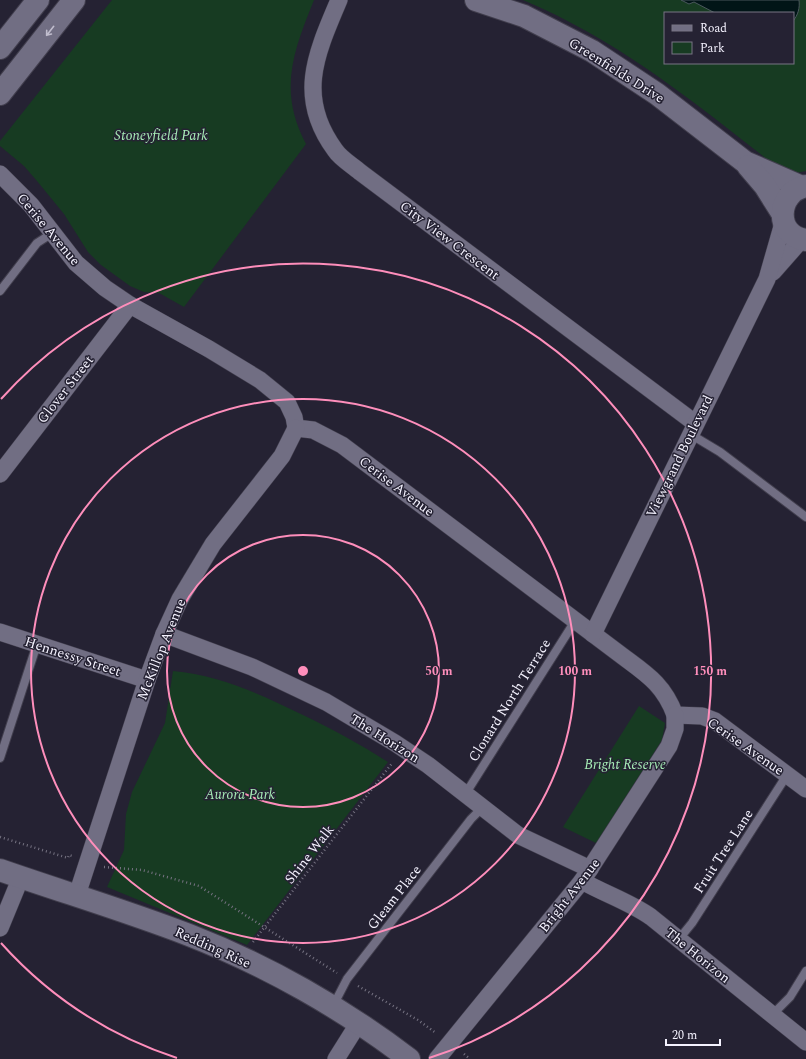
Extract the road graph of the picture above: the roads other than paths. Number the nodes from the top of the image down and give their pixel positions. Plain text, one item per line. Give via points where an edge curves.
1 (38, 0) edge
2 (74, 0) edge
3 (339, 0) edge
4 (476, 0) edge
5 (0, 48) edge
6 (0, 94) edge
7 (745, 162) junction
8 (0, 174) edge
9 (804, 187) edge
10 (782, 218) junction
11 (51, 234) junction
12 (804, 240) edge
13 (767, 279) junction
14 (0, 291) edge
15 (130, 305) junction
16 (296, 428) junction
17 (693, 428) junction
18 (0, 474) edge
19 (806, 516) edge
20 (575, 621) junction
21 (0, 632) edge
22 (164, 634) junction
23 (593, 634) junction
24 (37, 644) junction
25 (147, 680) junction
26 (675, 715) junction
27 (0, 758) edge
28 (787, 775) junction
29 (806, 789) edge
30 (466, 793) junction
31 (483, 807) junction
32 (0, 870) edge
33 (586, 875) junction
34 (21, 877) junction
35 (77, 895) junction
36 (0, 928) edge
37 (679, 939) junction
38 (806, 971) edge
39 (332, 1007) junction
40 (772, 1015) junction
41 (358, 1024) junction
42 (806, 1042) edge
43 (336, 1059) edge
44 (410, 1059) edge
45 (437, 1059) edge

1 - 5 street
2 -> 6 street
3 - 17 street, City View Crescent via 321,41 313,69 313,97 318,119 335,151
4 - 7 street, Greenfields Drive via 524,16 592,51 657,94
7 - 9 street, Greenfields Drive
7 - 10 street, Greenfields Drive via 765,186
8 - 11 street, Cerise Avenue via 31,205
9 - 10 street via 787,197 783,204
10 - 12 street, Greenfields Drive via 791,233
10 - 13 street, Viewgrand Boulevard
11 - 14 lane via 37,243
11 - 15 street, Cerise Avenue via 76,263
12 - 13 street, Viewgrand Boulevard
13 - 17 street, Viewgrand Boulevard
15 - 16 street, Cerise Avenue via 260,380 287,402
15 - 18 street, Glover Street
16 - 20 street, Cerise Avenue via 313,430 342,444
16 - 22 street, McKillop Avenue via 282,456 236,514 196,571
17 - 19 lane via 720,452
17 - 23 street, Viewgrand Boulevard
20 - 23 street, Cerise Avenue
20 - 30 lane, Clonard North Terrace
21 - 24 street, Hennessy Street
22 - 25 street, McKillop Avenue
22 - 30 street, The Horizon via 252,667 326,702 395,743
23 - 26 street, Cerise Avenue via 657,684 670,702
24 - 25 street, Hennessy Street
24 - 27 lane
25 - 35 street, McKillop Avenue
26 - 28 street, Cerise Avenue via 702,716 715,721
26 - 33 street, Bright Avenue via 675,729 669,746
28 - 29 street, Cerise Avenue
28 - 37 lane, Fruit Tree Lane via 692,923
30 - 31 street, The Horizon
31 - 33 street, The Horizon via 518,835
31 - 39 lane, Gleam Place via 347,979
32 - 34 street, Redding Rise
33 - 37 street, The Horizon via 602,892 640,909
33 - 45 street, Bright Avenue
34 - 35 street, Redding Rise
34 - 36 street
35 - 39 street, Redding Rise via 190,936 241,958
37 - 40 street, The Horizon
38 - 40 lane via 790,996
39 - 41 street, Redding Rise
40 - 42 street, The Horizon
41 - 43 street
41 - 44 street, Redding Rise

